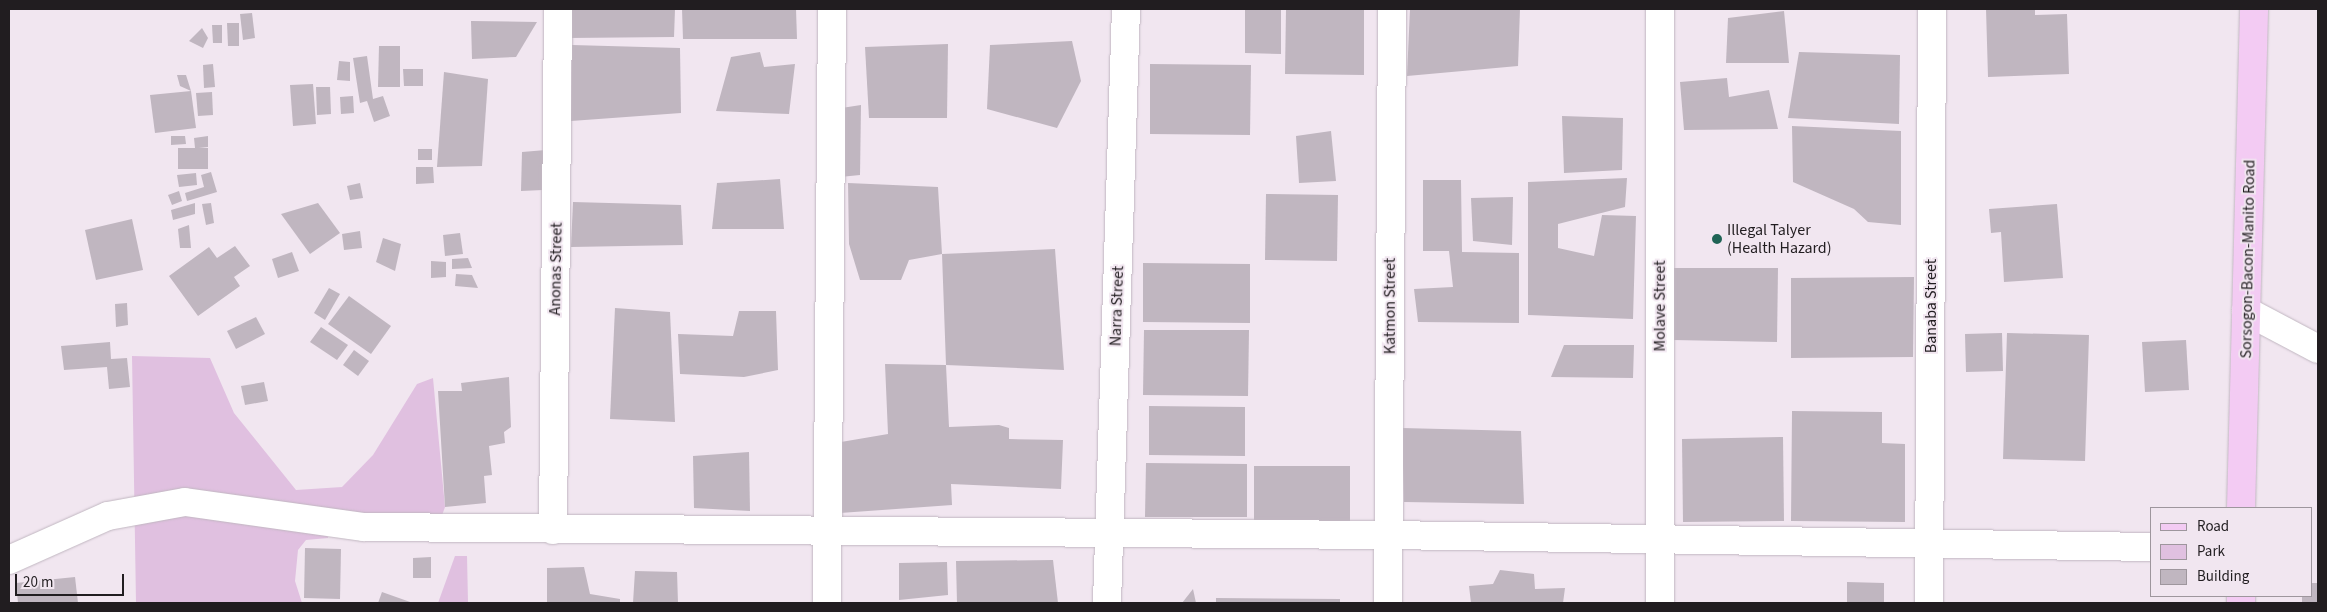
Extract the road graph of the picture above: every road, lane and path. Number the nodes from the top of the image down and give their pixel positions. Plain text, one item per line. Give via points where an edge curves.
1 (558, 9) edge
2 (832, 9) edge
3 (1126, 9) edge
4 (1392, 9) edge
5 (1660, 9) edge
6 (1932, 9) edge
7 (2254, 9) edge
8 (2246, 311) junction
9 (2318, 349) edge
10 (2242, 507) edge
11 (553, 530) junction
12 (827, 532) junction
13 (1388, 535) junction
14 (1108, 536) junction
15 (1660, 541) junction
16 (1930, 544) junction
17 (2150, 547) edge
18 (9, 560) edge
19 (827, 603) edge
20 (1107, 603) edge
21 (1388, 603) edge
22 (1660, 603) edge
23 (1929, 603) edge

1 - 11 street, Anonas Street
2 - 12 street
3 - 14 street, Narra Street
4 - 13 street, Katmon Street
5 - 15 street, Molave Street
6 - 16 street, Banaba Street
7 - 8 main road, Sorsogon-Bacon-Manito Road
8 - 9 street
8 - 10 main road, Sorsogon-Bacon-Manito Road
11 - 12 street
11 - 18 street via 364,528 185,502 108,516
12 - 14 street
12 - 19 street
13 - 14 street
13 - 15 street
13 - 21 street, Katmon Street
14 - 20 street, Narra Street
15 - 16 street
15 - 22 street, Molave Street
16 - 17 street
16 - 23 street, Banaba Street

